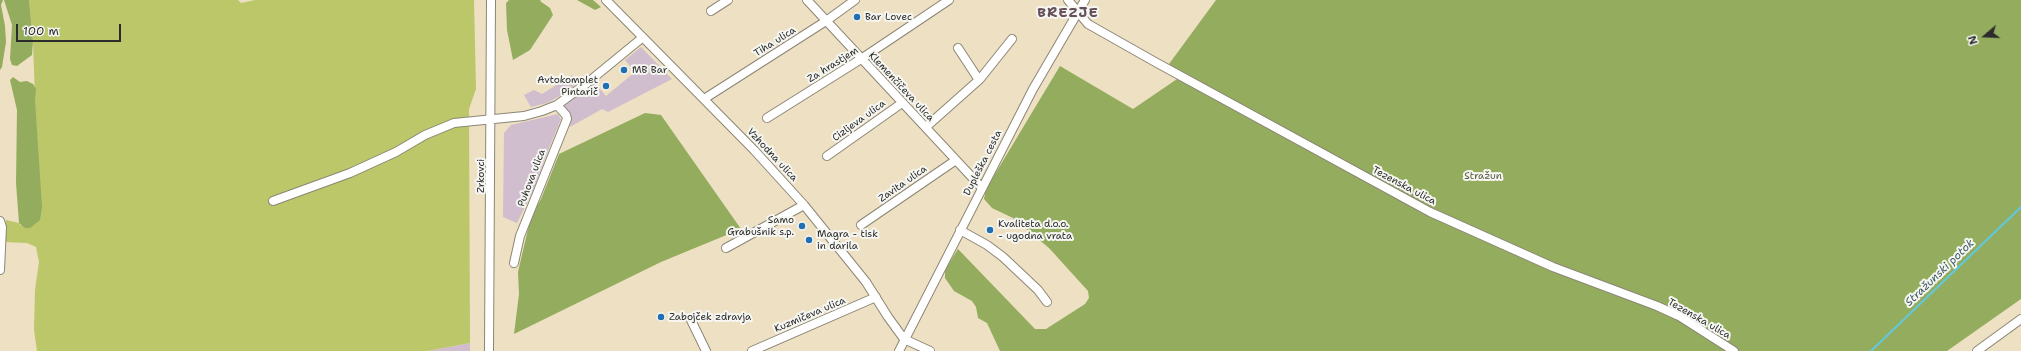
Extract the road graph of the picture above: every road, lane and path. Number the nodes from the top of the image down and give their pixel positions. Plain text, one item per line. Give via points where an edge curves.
1 (491, 0) edge
2 (606, 0) edge
3 (728, 0) edge
4 (807, 0) edge
5 (855, 0) edge
6 (949, 0) edge
7 (1068, 0) edge
8 (1085, 0) edge
9 (711, 12) dead end
10 (1077, 12) junction
11 (826, 22) junction
12 (642, 38) junction
13 (1012, 39) dead end
14 (958, 48) dead end
15 (861, 59) junction
16 (979, 80) junction
17 (704, 99) junction
18 (902, 102) junction
19 (557, 105) junction
20 (768, 118) dead end
21 (491, 119) junction
22 (926, 127) junction
23 (827, 156) dead end
24 (956, 160) junction
25 (982, 188) junction
26 (273, 201) dead end
27 (804, 205) junction
28 (0, 221) edge
29 (861, 225) dead end
30 (960, 230) junction
31 (726, 248) dead end
32 (514, 263) dead end
33 (0, 270) edge
34 (876, 297) junction
35 (1047, 302) dead end
36 (2021, 319) edge
37 (691, 320) dead end
38 (904, 339) junction
39 (489, 351) edge
40 (706, 351) edge
41 (752, 351) edge
42 (899, 351) edge
43 (930, 351) edge
44 (1734, 351) edge
45 (1976, 351) edge

1 - 21 street, Zrkovci
2 - 12 street, Vzhodna ulica
3 - 9 street
4 - 11 street, Klemenčičeva ulica
5 - 11 street, Tiha ulica
6 - 15 street, Za hrastjem
7 - 10 street, Tezenska ulica
8 - 10 street, Dupleška cesta
10 - 25 street, Dupleška cesta via 1033,89
10 - 44 street, Tezenska ulica via 1088,24 1430,212 1553,268 1679,316
11 - 15 street, Klemenčičeva ulica
11 - 17 street, Tiha ulica
12 - 17 street, Vzhodna ulica
12 - 19 street
13 - 16 street
14 - 16 street
15 - 18 street, Klemenčičeva ulica
15 - 20 street, Za hrastjem
16 - 22 street
17 - 27 street, Vzhodna ulica
18 - 22 street, Klemenčičeva ulica
18 - 23 street, Cizljeva ulica
19 - 21 street via 533,114
19 - 32 street, Puhova ulica via 567,119 520,236
21 - 26 street via 468,120 440,128 350,173
21 - 39 street, Zrkovci
22 - 24 street, Klemenčičeva ulica
24 - 25 street, Klemenčičeva ulica
24 - 29 street, Zavita ulica
25 - 30 street, Dupleška cesta
27 - 31 street
27 - 34 street, Vzhodna ulica via 856,267
28 - 33 street
30 - 35 street via 1002,257 1038,290
30 - 38 street, Dupleška cesta
34 - 38 street, Vzhodna ulica
34 - 41 street, Kuzmičeva ulica
36 - 45 street
37 - 40 street
38 - 42 street, Dupleška cesta
38 - 43 street

